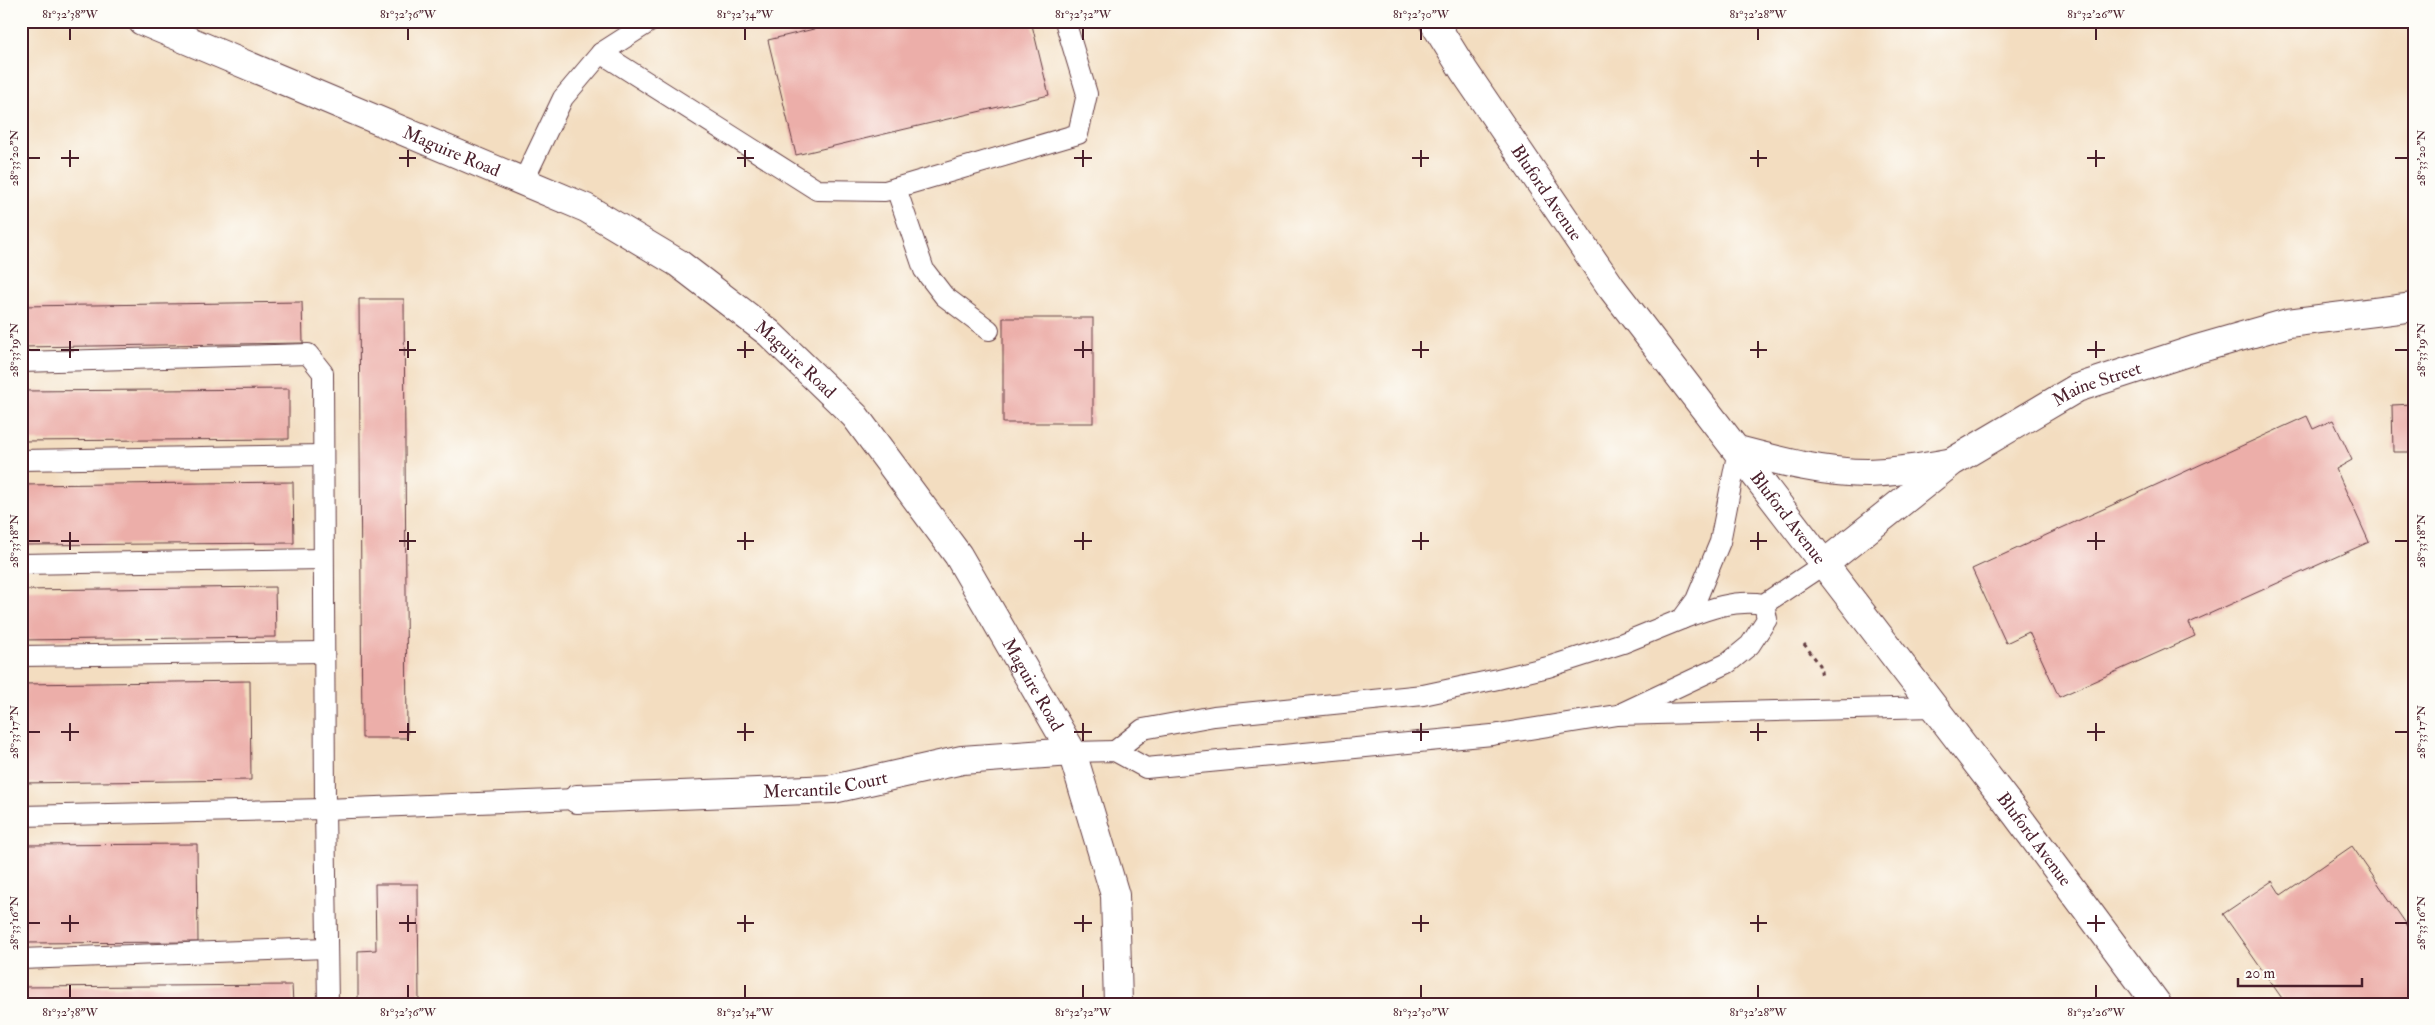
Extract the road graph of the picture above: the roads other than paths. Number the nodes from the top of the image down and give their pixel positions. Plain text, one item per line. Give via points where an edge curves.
1 (142, 21) edge
2 (651, 21) edge
3 (1065, 21) edge
4 (1433, 21) edge
5 (601, 54) junction
6 (523, 182) junction
7 (896, 188) junction
8 (2414, 307) edge
9 (990, 330) dead end
10 (21, 362) edge
11 (1738, 450) junction
12 (323, 456) junction
13 (21, 460) edge
14 (1952, 462) junction
15 (323, 559) junction
16 (21, 564) edge
17 (1824, 564) junction
18 (1764, 604) junction
19 (1682, 619) junction
20 (324, 652) junction
21 (21, 656) edge
22 (1934, 707) junction
23 (1617, 715) junction
24 (1115, 751) junction
25 (1072, 752) junction
26 (577, 799) joint
27 (324, 809) junction
28 (21, 816) edge
29 (327, 948) junction
30 (21, 959) edge
31 (328, 1004) edge
32 (1118, 1004) edge
33 (2157, 1004) edge

1 - 6 street, Maguire Road
2 - 5 lane
3 - 7 lane via 1087,94 1078,134
4 - 11 street, Bluford Avenue via 1611,287
5 - 6 lane via 563,98
5 - 7 lane via 817,190 885,191
6 - 25 street, Maguire Road via 586,208 678,263 769,333 855,416 958,555
7 - 9 lane via 924,270 944,296
8 - 14 street, Maine Street via 2288,323 2077,388
10 - 12 lane via 308,354 323,373
11 - 14 street via 1789,463 1866,473
11 - 17 street, Bluford Avenue
11 - 19 lane via 1720,542 1696,600
12 - 13 lane
12 - 15 lane
14 - 17 street, Maine Street
15 - 16 lane
15 - 20 lane
17 - 18 lane
17 - 22 street, Bluford Avenue
18 - 19 lane via 1752,602 1713,607
18 - 23 lane via 1768,619 1750,646 1728,663
19 - 24 lane via 1623,643 1506,677 1423,695 1214,716 1143,729
20 - 21 lane
20 - 27 lane
22 - 23 lane
22 - 33 street, Bluford Avenue
23 - 24 lane via 1492,735 1146,768
24 - 25 lane
25 - 26 street, Mercantile Court via 962,760 833,789
25 - 32 street, Maguire Road via 1115,895
26 - 27 lane
27 - 28 lane
27 - 29 lane
29 - 30 lane
29 - 31 lane

